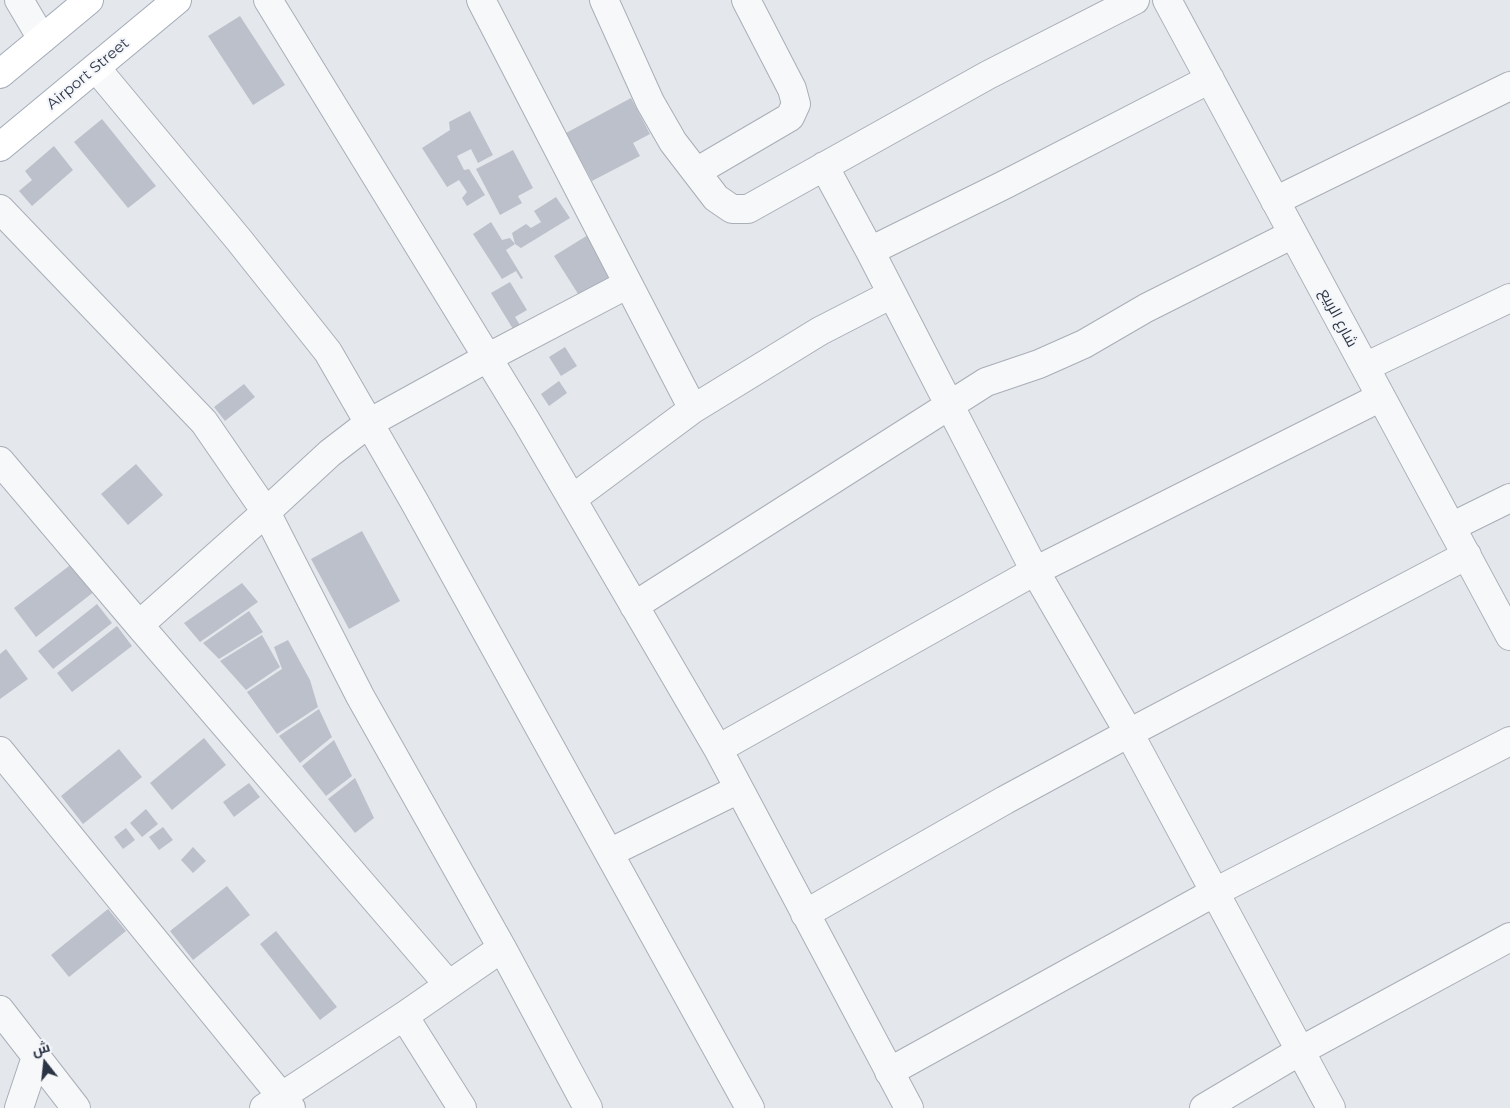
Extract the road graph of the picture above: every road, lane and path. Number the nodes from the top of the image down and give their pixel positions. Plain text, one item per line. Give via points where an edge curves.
1 (19, 0) edge
2 (89, 0) edge
3 (176, 0) edge
4 (268, 0) edge
5 (481, 0) edge
6 (604, 0) edge
7 (746, 0) edge
8 (1135, 0) edge
9 (1167, 0) edge
10 (42, 39) junction
11 (96, 68) junction
12 (0, 74) edge
13 (1210, 79) junction
14 (1510, 86) edge
15 (0, 147) edge
16 (824, 166) junction
17 (696, 172) junction
18 (1275, 201) junction
19 (0, 208) edge
20 (1293, 234) junction
21 (870, 251) junction
22 (628, 284) junction
23 (892, 294) junction
24 (1510, 298) edge
25 (487, 358) junction
26 (1364, 367) junction
27 (1381, 397) junction
28 (950, 405) junction
29 (693, 409) junction
30 (369, 423) junction
31 (0, 461) edge
32 (1510, 498) edge
33 (572, 499) junction
34 (266, 512) junction
35 (1451, 526) junction
36 (1467, 555) junction
37 (1036, 571) junction
38 (634, 606) junction
39 (139, 625) junction
40 (1510, 636) edge
41 (1129, 733) junction
42 (1510, 741) edge
43 (718, 749) junction
44 (0, 751) edge
45 (739, 789) junction
46 (609, 853) junction
47 (1215, 892) junction
48 (805, 914) junction
49 (1510, 937) edge
50 (502, 948) junction
51 (448, 984) junction
52 (0, 1010) edge
53 (404, 1016) junction
54 (1300, 1051) junction
55 (36, 1057) junction
56 (889, 1072) junction
57 (279, 1104) edge
58 (20, 1108) edge
59 (76, 1108) edge
60 (462, 1108) edge
61 (588, 1108) edge
62 (750, 1108) edge
63 (909, 1108) edge
64 (1204, 1108) edge
65 (1331, 1108) edge

1 - 10 street
2 - 10 main road
3 - 11 main road, Airport Street
4 - 25 street
5 - 22 street
6 - 17 street via 650,102 673,142
7 - 17 street via 792,89 796,104 790,117
8 - 16 street via 988,74
9 - 13 street, شارع الربيع
10 - 12 main road
11 - 15 main road, Airport Street
11 - 30 street via 328,352
13 - 18 street, شارع الربيع
13 - 21 street
14 - 18 street
16 - 17 street via 748,209 732,209 716,198
16 - 21 street
18 - 20 street, شارع الربيع
19 - 34 street via 204,422
20 - 26 street, شارع الربيع
20 - 28 street via 1146,308 1084,344 986,382
21 - 23 street
22 - 25 street
22 - 29 street
23 - 28 street
23 - 29 street via 820,331
24 - 26 street
25 - 30 street
25 - 33 street
26 - 27 street, شارع الربيع
27 - 35 street, شارع الربيع
27 - 37 street
28 - 37 street
28 - 38 street
29 - 33 street
30 - 34 street via 330,453
30 - 46 street
31 - 39 street
32 - 35 street
33 - 38 street
34 - 39 street
34 - 50 street via 360,696
35 - 36 street, شارع الربيع
36 - 40 street, شارع الربيع
36 - 41 street
37 - 41 street
37 - 43 street
38 - 43 street
39 - 51 street
41 - 47 street
41 - 48 street
42 - 47 street
43 - 45 street
44 - 57 street
45 - 46 street
45 - 48 street
46 - 62 street
47 - 54 street
47 - 56 street
48 - 56 street
49 - 54 street
50 - 51 street
50 - 61 street
51 - 53 street
52 - 55 street
53 - 57 street
53 - 60 street
54 - 64 street
54 - 65 street
55 - 58 street
55 - 59 street
56 - 63 street

